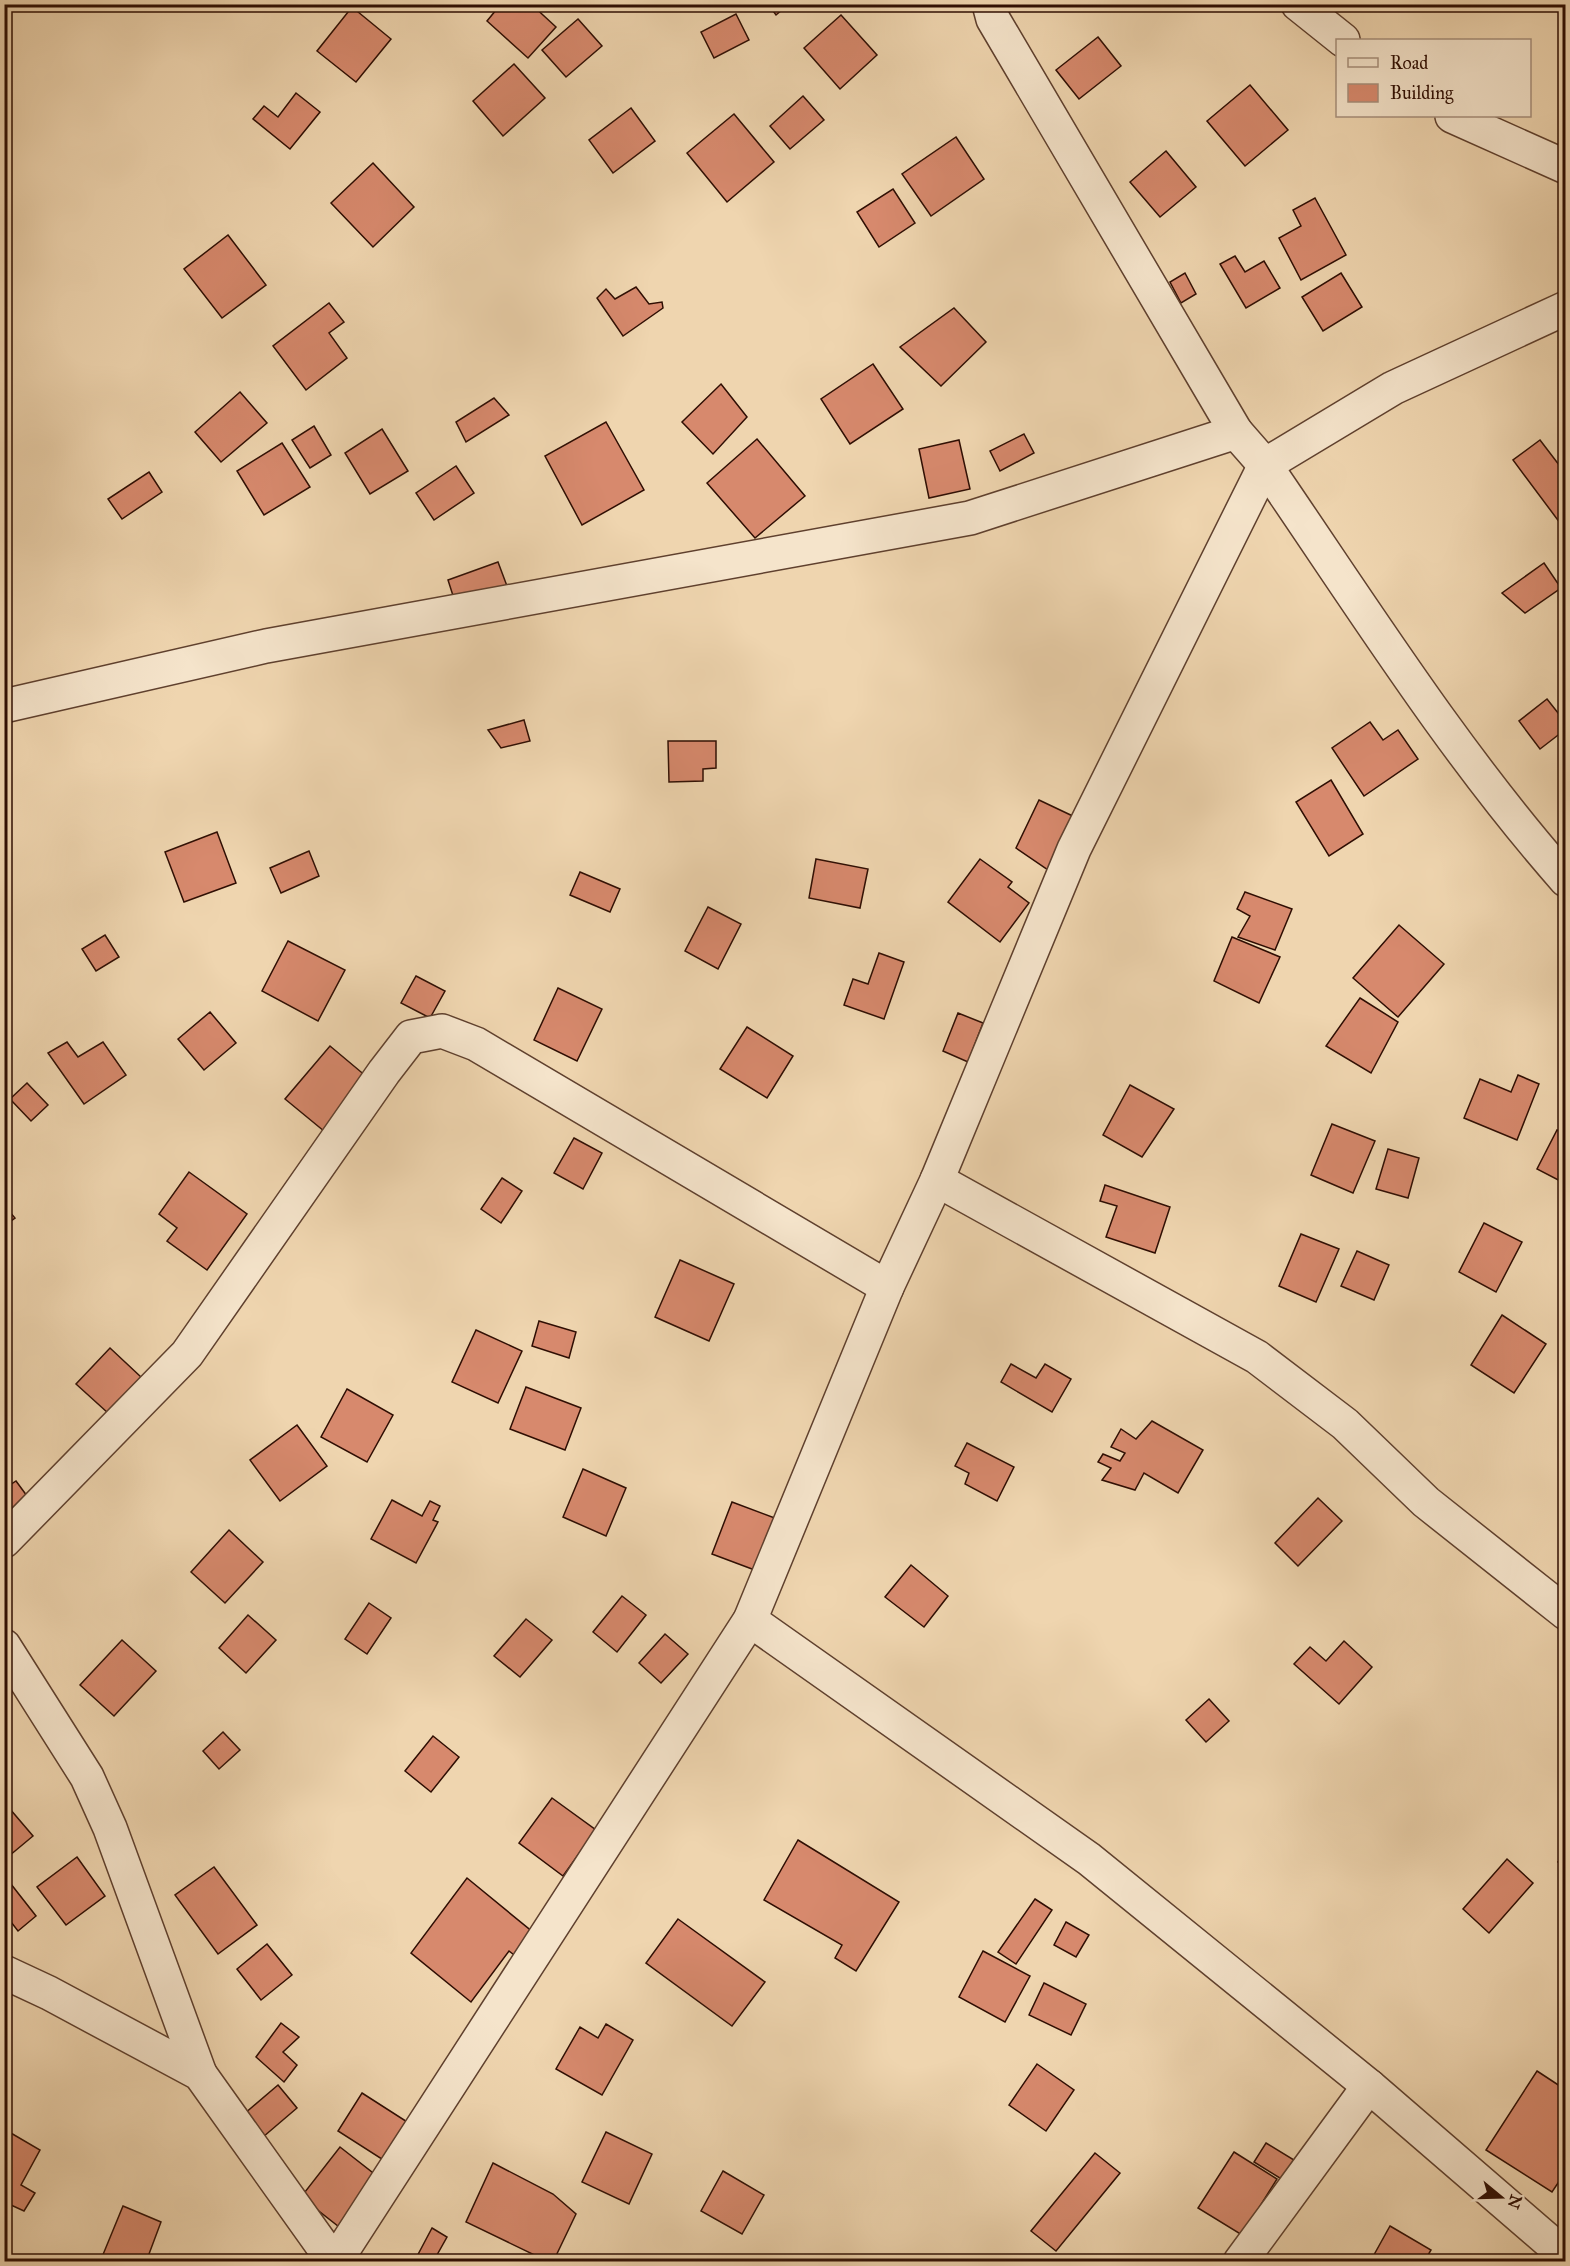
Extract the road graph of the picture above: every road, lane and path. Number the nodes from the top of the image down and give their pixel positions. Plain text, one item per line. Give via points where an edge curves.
1 (989, 4) edge
2 (1298, 4) edge
3 (1342, 39) edge
4 (1454, 117) edge
5 (1566, 167) edge
6 (1566, 308) edge
7 (1236, 432) junction
8 (1265, 465) junction
9 (4, 706) edge
10 (1566, 880) edge
11 (937, 1180) junction
12 (887, 1287) junction
13 (4, 1541) edge
14 (1566, 1613) edge
15 (750, 1620) junction
16 (4, 1646) edge
17 (4, 1972) edge
18 (200, 2074) junction
19 (1369, 2086) junction
20 (1566, 2256) edge
21 (334, 2262) edge
22 (1240, 2262) edge

1 - 7 street via 993,19
2 - 3 street
4 - 5 street
6 - 8 street via 1393,388
7 - 8 street
7 - 9 street via 970,518 266,646
8 - 10 street via 1428,704 1523,832
8 - 11 street via 1074,849
11 - 12 street
11 - 14 street via 1257,1357 1345,1424 1425,1502
12 - 13 street via 476,1044 442,1031 411,1037 187,1354
12 - 15 street
15 - 19 street via 1089,1859
15 - 21 street
16 - 18 street via 87,1777 110,1828
17 - 18 street
18 - 21 street
19 - 20 street
19 - 22 street

